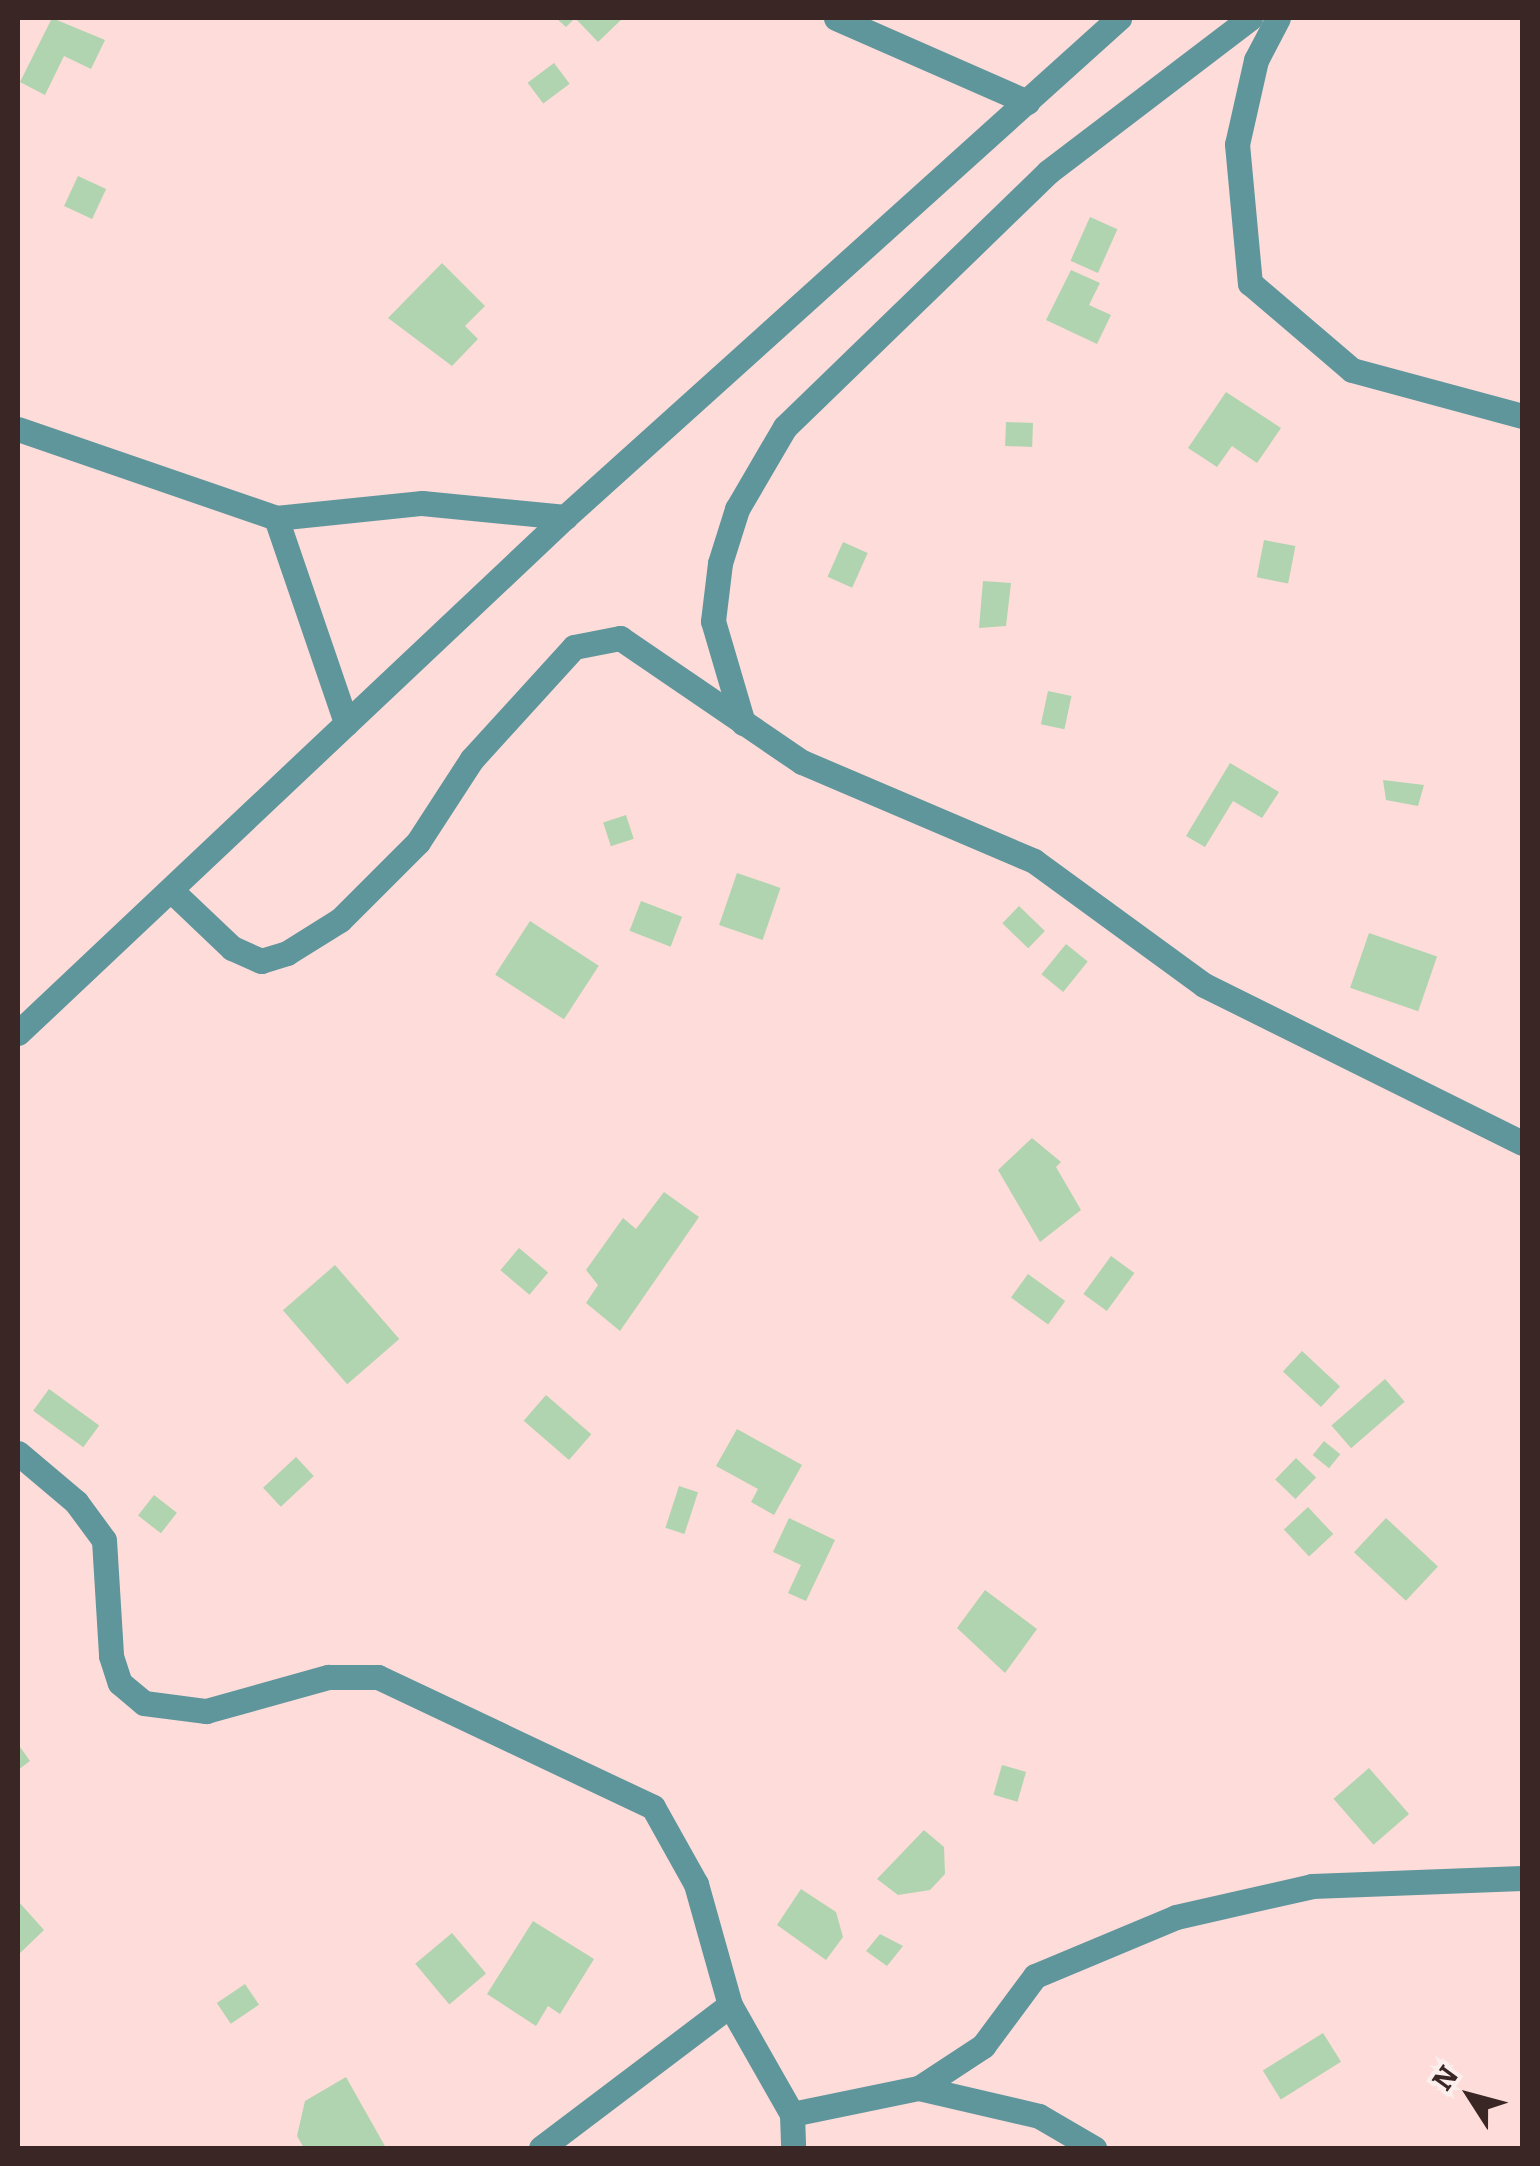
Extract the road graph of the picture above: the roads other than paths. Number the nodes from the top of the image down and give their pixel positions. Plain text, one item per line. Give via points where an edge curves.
1 (836, 18) edge
2 (1118, 18) edge
3 (1250, 18) edge
4 (1278, 18) edge
5 (1026, 102) junction
6 (1522, 416) edge
7 (18, 430) edge
8 (565, 517) junction
9 (276, 518) junction
10 (742, 723) junction
11 (346, 724) junction
12 (174, 893) junction
13 (18, 1033) edge
14 (1522, 1143) edge
15 (18, 1453) edge
16 (1522, 1878) edge
17 (730, 2006) junction
18 (919, 2088) junction
19 (792, 2114) junction
20 (541, 2148) edge
21 (793, 2148) edge
22 (1094, 2148) edge

1 - 5 street
2 - 5 street
3 - 10 street via 1048,172 785,427 736,509 720,563 713,621
4 - 6 street via 1256,60 1237,144 1250,282 1352,370
5 - 8 street
7 - 9 street
8 - 9 street via 422,503
8 - 11 street
9 - 11 street
10 - 12 street via 633,642 590,640 472,759 418,842 340,920 287,953 261,960 232,948
10 - 14 street via 802,762 1034,861 1204,985
11 - 12 street
12 - 13 street
15 - 17 street via 76,1502 104,1540 111,1656 120,1683 144,1703 206,1711 328,1677 378,1677 488,1736 621,1786 653,1807 678,1842
16 - 18 street via 1312,1886 1176,1916 1035,1976 983,2046
17 - 19 street
17 - 20 street
18 - 19 street
18 - 22 street via 1039,2116
19 - 21 street

